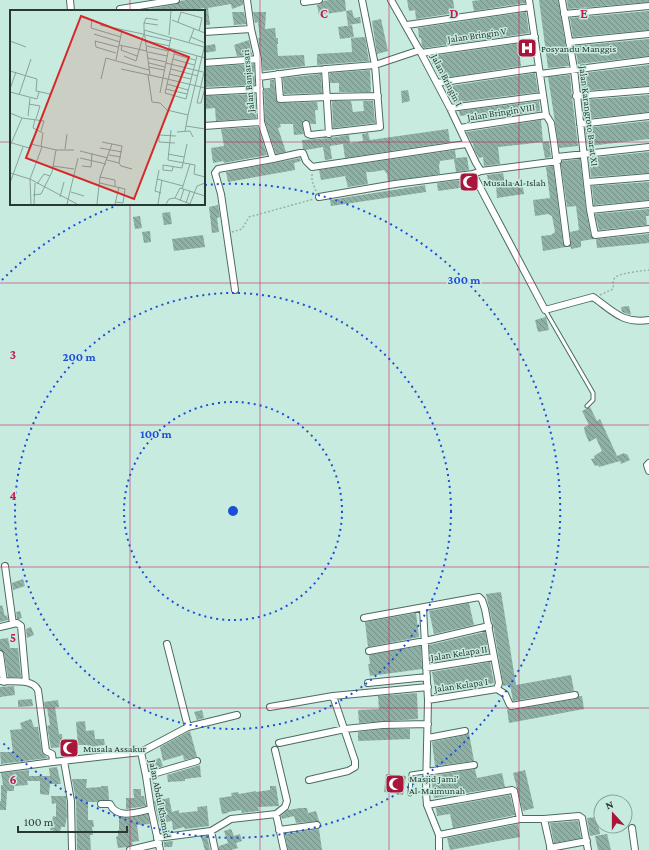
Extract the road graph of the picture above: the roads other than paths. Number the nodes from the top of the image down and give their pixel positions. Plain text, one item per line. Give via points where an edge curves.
1 (70, 0) edge
2 (176, 0) edge
3 (247, 0) edge
4 (319, 0) edge
5 (362, 0) edge
6 (391, 0) edge
7 (529, 0) edge
8 (562, 0) edge
9 (304, 2) dead end
10 (649, 6) edge
11 (530, 8) junction
12 (120, 9) dead end
13 (71, 10) edge
14 (564, 14) junction
15 (407, 25) junction
16 (251, 29) junction
17 (205, 32) edge
18 (649, 34) edge
19 (535, 37) junction
20 (569, 42) junction
21 (419, 52) junction
22 (258, 59) junction
23 (649, 60) edge
24 (205, 64) edge
25 (375, 65) junction
26 (325, 69) junction
27 (574, 69) junction
28 (539, 71) junction
29 (278, 74) junction
30 (259, 77) junction
31 (437, 83) junction
32 (260, 89) junction
33 (649, 90) edge
34 (205, 92) edge
35 (378, 96) junction
36 (542, 96) junction
37 (576, 96) junction
38 (327, 97) junction
39 (450, 108) junction
40 (546, 115) junction
41 (649, 116) edge
42 (261, 122) junction
43 (306, 124) dead end
44 (580, 124) junction
45 (205, 126) edge
46 (460, 128) junction
47 (329, 134) junction
48 (464, 144) junction
49 (649, 147) edge
50 (584, 155) junction
51 (273, 159) junction
52 (557, 159) junction
53 (477, 172) junction
54 (649, 177) edge
55 (588, 182) junction
56 (319, 197) road end
57 (649, 204) edge
58 (590, 210) junction
59 (649, 229) edge
60 (567, 243) dead end
61 (235, 290) dead end
62 (545, 310) junction
63 (649, 320) edge
64 (588, 406) dead end
65 (649, 463) edge
66 (649, 471) edge
67 (5, 566) dead end
68 (423, 608) junction
69 (364, 618) dead end
70 (13, 624) junction
71 (489, 626) junction
72 (0, 627) edge
73 (425, 641) junction
74 (167, 644) dead end
75 (369, 651) dead end
76 (0, 654) edge
77 (494, 658) junction
78 (426, 668) junction
79 (427, 677) junction
80 (2, 682) edge
81 (26, 682) junction
82 (368, 682) dead end
83 (428, 687) junction
84 (497, 689) junction
85 (575, 695) dead end
86 (333, 696) junction
87 (428, 700) junction
88 (270, 707) dead end
89 (238, 715) dead end
90 (428, 724) junction
91 (188, 728) junction
92 (345, 729) junction
93 (465, 731) dead end
94 (428, 738) junction
95 (279, 743) dead end
96 (275, 750) dead end
97 (141, 752) junction
98 (64, 761) junction
99 (197, 761) dead end
100 (53, 762) junction
101 (474, 765) dead end
102 (0, 769) edge
103 (426, 772) junction
104 (146, 776) junction
105 (309, 780) dead end
106 (410, 794) dead end
107 (101, 804) dead end
108 (427, 805) junction
109 (151, 810) junction
110 (276, 814) junction
111 (520, 819) junction
112 (544, 819) junction
113 (317, 825) dead end
114 (279, 830) junction
115 (211, 831) junction
116 (633, 834) edge
117 (439, 835) junction
118 (587, 841) junction
119 (159, 844) edge
120 (550, 849) edge
121 (72, 850) edge
122 (130, 850) edge
123 (215, 850) edge
124 (284, 850) edge
125 (439, 850) edge
126 (588, 850) edge
127 (635, 850) edge

1 - 13 street
2 - 12 street
3 - 16 street, Jalan Banjarsari
4 - 9 street
5 - 25 street
6 - 15 street, Jalan Bringin I
7 - 11 street
8 - 14 street, Jalan Karangroto Barat XI
10 - 14 street
11 - 15 street
11 - 19 street
14 - 20 street, Jalan Karangroto Barat XI
15 - 21 street, Jalan Bringin I
16 - 17 street
16 - 22 street, Jalan Banjarsari
18 - 20 street
19 - 21 street, Jalan Bringin V
19 - 28 street
20 - 27 street, Jalan Karangroto Barat XI
21 - 25 street, Jalan Bringin V
21 - 31 street, Jalan Bringin I
22 - 24 street
22 - 30 street, Jalan Banjarsari
23 - 27 street
25 - 26 street, Jalan Bringin V
25 - 35 street
26 - 29 street, Jalan Bringin V
26 - 38 street
27 - 28 street
27 - 37 street, Jalan Karangroto Barat XI
28 - 31 street
28 - 36 street
29 - 30 street, Jalan Bringin V
29 - 38 street via 280,99
30 - 32 street, Jalan Banjarsari
31 - 39 street, Jalan Bringin I
32 - 34 street
32 - 42 street, Jalan Banjarsari
33 - 37 street
35 - 38 street
35 - 47 street via 380,128
36 - 39 street
36 - 40 street
37 - 44 street, Jalan Karangroto Barat XI
38 - 47 street
39 - 46 street, Jalan Bringin I
40 - 46 street, Jalan Bringin VIII
40 - 52 street via 551,123
41 - 44 street
42 - 45 street
42 - 51 street, Jalan Banjarsari
43 - 47 street via 308,134
44 - 50 street, Jalan Karangroto Barat XI
46 - 48 street, Jalan Bringin I
48 - 51 street via 312,167 303,153
48 - 53 street, Jalan Bringin I via 476,163
49 - 50 street
50 - 52 street
50 - 55 street, Jalan Karangroto Barat XI
51 - 61 street via 216,171
52 - 53 street
52 - 60 street
53 - 56 street
53 - 62 street, Jalan Bringin I
54 - 55 street
55 - 58 street, Jalan Karangroto Barat XI
57 - 58 street
58 - 59 street, Jalan Karangroto Barat XI via 595,235
62 - 63 street via 593,297 625,319
62 - 64 lane via 593,393 593,400
65 - 66 street
67 - 70 street
68 - 69 street
68 - 71 street via 479,598 484,605
68 - 73 street
70 - 72 street
70 - 81 street via 21,626
71 - 73 street
71 - 77 street
73 - 75 street
73 - 78 street
74 - 91 street
76 - 80 street
77 - 78 street, Jalan Kelapa II
77 - 84 street via 499,683
78 - 79 street
79 - 82 street
79 - 83 street
80 - 81 street
81 - 100 street via 35,685 38,690 46,751 52,754
83 - 86 street
83 - 87 street
84 - 85 street via 505,694 511,706
84 - 87 street, Jalan Kelapa I
86 - 88 street
86 - 92 street
87 - 90 street
89 - 91 street
90 - 92 street
90 - 94 street
91 - 97 street
92 - 95 street
92 - 105 street via 355,767
93 - 94 street
94 - 103 street
96 - 110 street via 287,801 285,807
97 - 98 street
97 - 104 street, Jalan Abdul Khamid
98 - 100 street
98 - 121 street via 70,801
99 - 104 street
100 - 102 street
101 - 103 street
103 - 106 lane via 412,774
103 - 108 street
104 - 109 street, Jalan Abdul Khamid
107 - 109 street via 110,804 114,810 124,814
108 - 111 street via 512,790
108 - 117 street
109 - 119 street, Jalan Abdul Khamid
110 - 114 street
110 - 115 street via 231,819
111 - 112 street
111 - 117 street
112 - 118 street via 580,816
112 - 120 street
113 - 114 street
114 - 124 street
115 - 119 street
115 - 123 street
116 - 127 street
117 - 125 street
118 - 120 street
118 - 126 street
119 - 122 street

